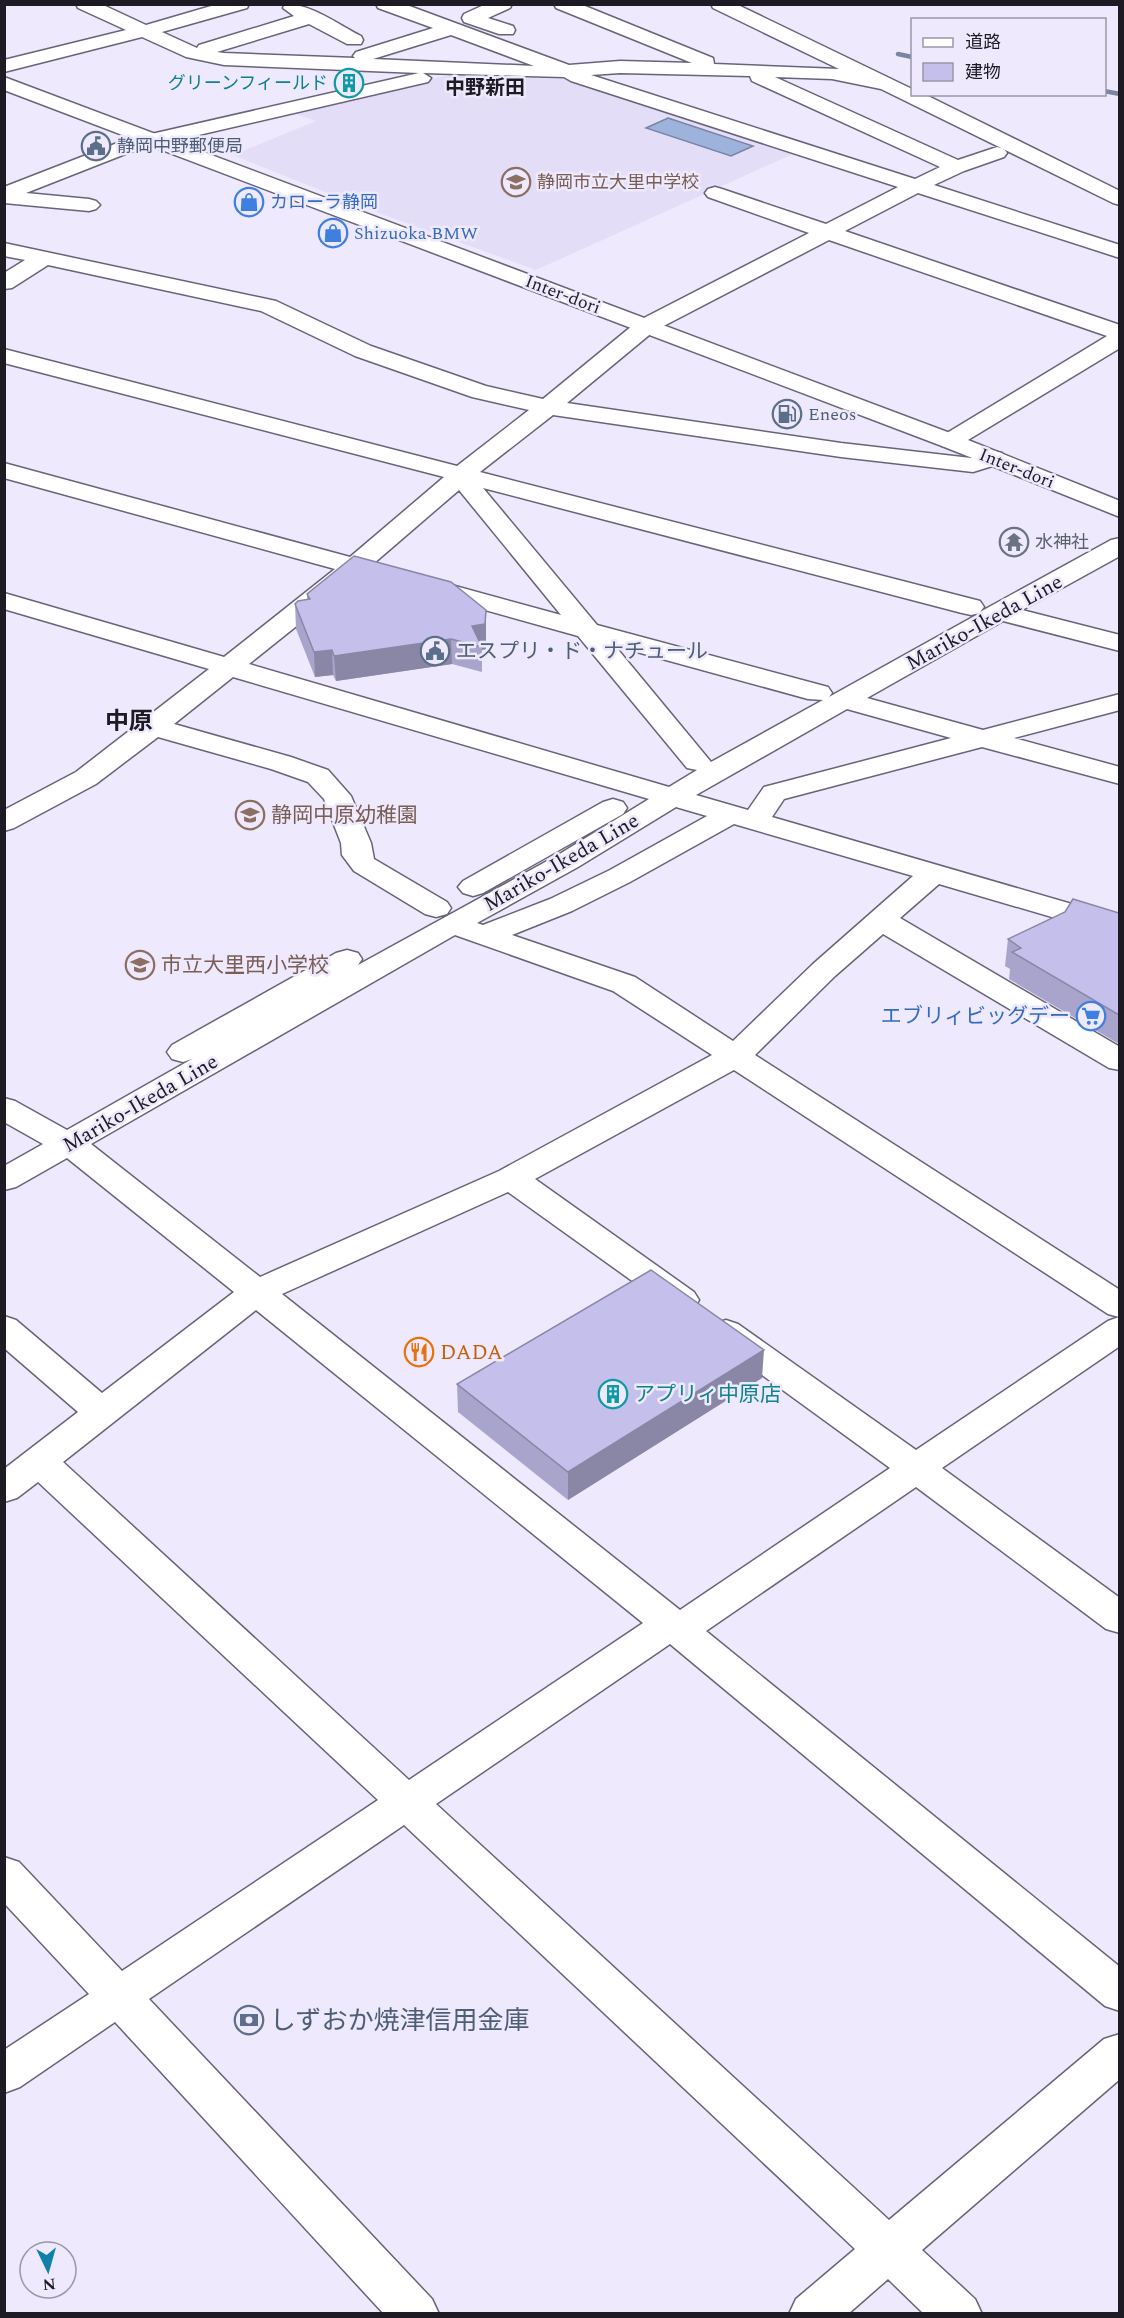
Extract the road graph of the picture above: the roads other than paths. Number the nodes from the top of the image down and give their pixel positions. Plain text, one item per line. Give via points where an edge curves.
1 (85, 4) edge
2 (240, 4) edge
3 (284, 4) edge
4 (385, 4) edge
5 (503, 4) edge
6 (563, 4) edge
7 (720, 4) edge
8 (312, 17) junction
9 (450, 30) junction
10 (144, 32) junction
11 (354, 40) dead end
12 (193, 53) junction
13 (339, 63) junction
14 (4, 66) edge
15 (610, 67) junction
16 (462, 69) junction
17 (736, 70) junction
18 (570, 72) junction
19 (4, 83) edge
20 (887, 84) junction
21 (911, 96) edge
22 (911, 96) edge
23 (150, 140) junction
24 (997, 153) dead end
25 (957, 167) junction
26 (914, 187) junction
27 (715, 193) dead end
28 (4, 196) edge
29 (1119, 199) edge
30 (89, 204) dead end
31 (828, 231) junction
32 (4, 249) edge
33 (1119, 252) edge
34 (42, 259) junction
35 (4, 283) edge
36 (646, 326) junction
37 (1119, 333) edge
38 (1119, 338) edge
39 (4, 356) edge
40 (548, 407) junction
41 (950, 441) junction
42 (993, 458) junction
43 (4, 470) edge
44 (460, 476) junction
45 (1119, 510) edge
46 (1119, 525) edge
47 (1119, 545) edge
48 (355, 566) junction
49 (4, 601) edge
50 (970, 607) junction
51 (1001, 613) junction
52 (588, 630) junction
53 (1119, 643) edge
54 (227, 667) junction
55 (831, 696) junction
56 (1119, 702) edge
57 (154, 727) junction
58 (980, 738) junction
59 (698, 762) junction
60 (1119, 776) edge
61 (661, 793) junction
62 (743, 817) junction
63 (4, 822) edge
64 (934, 873) junction
65 (444, 916) junction
66 (880, 919) junction
67 (1119, 928) edge
68 (486, 934) junction
69 (735, 1056) junction
70 (1119, 1061) edge
71 (4, 1108) edge
72 (57, 1138) junction
73 (4, 1154) edge
74 (511, 1178) junction
75 (4, 1180) edge
76 (256, 1292) junction
77 (1119, 1306) edge
78 (4, 1328) edge
79 (1119, 1329) edge
80 (102, 1413) junction
81 (40, 1461) junction
82 (916, 1468) junction
83 (4, 1489) edge
84 (1119, 1619) edge
85 (675, 1627) junction
86 (408, 1801) junction
87 (4, 1874) edge
88 (1119, 1993) edge
89 (120, 1998) junction
90 (1119, 2052) edge
91 (4, 2074) edge
92 (888, 2247) junction
93 (414, 2313) edge
94 (813, 2313) edge
95 (958, 2313) edge

1 - 10 street
2 - 10 street
3 - 8 street
4 - 9 street
5 - 15 street via 471,18
6 - 17 street
7 - 20 street
8 - 11 street
8 - 12 street
9 - 13 street
9 - 18 street
10 - 12 street
10 - 14 street
12 - 13 street via 224,59
13 - 16 street
15 - 17 street
15 - 18 street
16 - 18 street
16 - 23 street
17 - 20 street via 832,73
17 - 25 street
18 - 26 street
19 - 23 street, Inter-dori
20 - 22 street
21 - 29 street
23 - 28 street
23 - 36 street, Inter-dori
24 - 25 street
25 - 26 street
26 - 31 street
26 - 33 street
27 - 31 street
28 - 30 street
31 - 36 street
31 - 37 street
32 - 34 street
34 - 35 street
34 - 40 street via 268,306 363,351 480,392
36 - 40 street
36 - 41 street, Inter-dori
38 - 41 street
39 - 44 street
40 - 42 street via 841,450 973,465
40 - 44 street
41 - 42 street, Inter-dori
42 - 45 street, Inter-dori
43 - 48 street
44 - 48 street
44 - 50 street
44 - 52 street
46 - 50 street, Mariko-Ikeda Line
47 - 51 street, Mariko-Ikeda Line
48 - 52 street
48 - 54 street
49 - 54 street
50 - 55 street, Mariko-Ikeda Line
51 - 53 street
51 - 55 street, Mariko-Ikeda Line
52 - 55 street
52 - 59 street
54 - 57 street
54 - 61 street
55 - 58 street
55 - 59 street, Mariko-Ikeda Line
55 - 61 street, Mariko-Ikeda Line
56 - 58 street
57 - 63 street via 86,778
57 - 65 street via 318,776 341,803 357,855 364,865
58 - 60 street
58 - 62 street via 774,793
59 - 61 street, Mariko-Ikeda Line
61 - 62 street
61 - 65 street, Mariko-Ikeda Line via 568,861
62 - 64 street
62 - 68 street via 561,905
64 - 66 street
64 - 67 street
65 - 68 street
65 - 72 street, Mariko-Ikeda Line
66 - 69 street
66 - 70 street
68 - 69 street via 624,984
69 - 74 street
69 - 77 street
71 - 72 street
72 - 73 street, Mariko-Ikeda Line
72 - 75 street, Mariko-Ikeda Line
72 - 76 street
74 - 76 street
74 - 82 street
76 - 80 street
76 - 85 street
78 - 80 street
79 - 82 street
80 - 81 street
81 - 83 street
81 - 86 street
82 - 84 street
82 - 85 street
85 - 86 street
85 - 88 street
86 - 89 street
86 - 92 street
87 - 89 street
89 - 91 street
89 - 93 street
90 - 92 street
92 - 94 street
92 - 95 street

